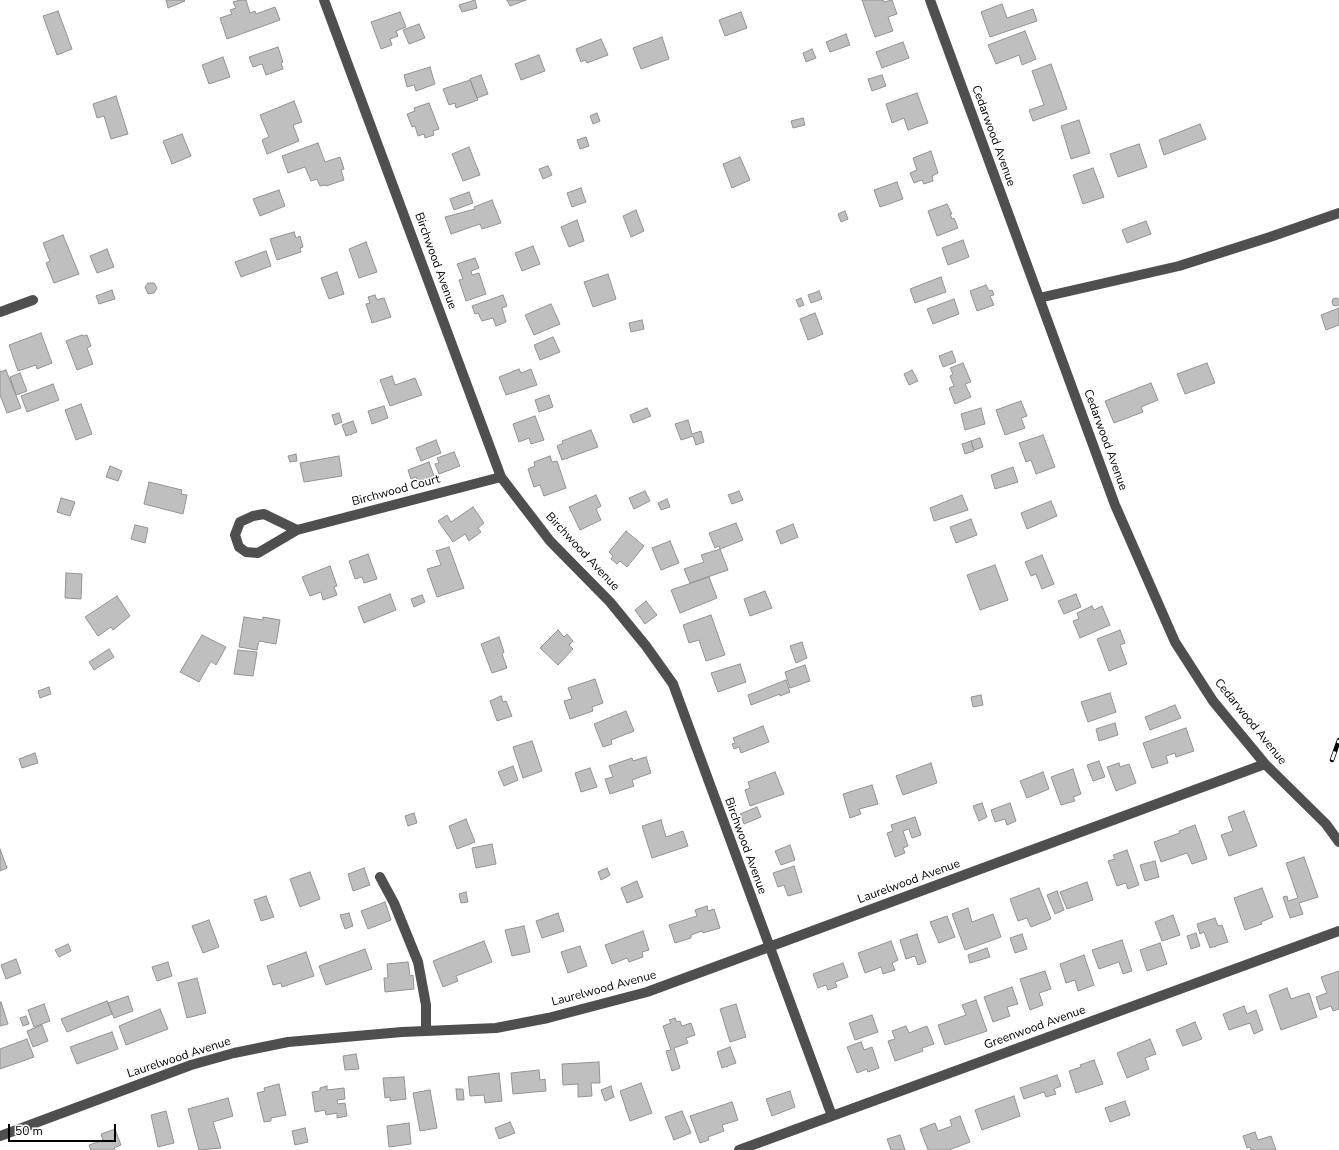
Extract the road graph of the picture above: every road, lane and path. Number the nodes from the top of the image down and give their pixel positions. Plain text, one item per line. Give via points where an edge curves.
1 (324, 0) edge
2 (930, 0) edge
3 (1339, 213) edge
4 (1039, 298) junction
5 (33, 300) dead end
6 (0, 312) edge
7 (501, 477) junction
8 (297, 530) junction
9 (1265, 764) junction
10 (1339, 842) edge
11 (380, 878) dead end
12 (1339, 931) edge
13 (769, 948) junction
14 (426, 1031) junction
15 (832, 1116) junction
16 (0, 1136) edge
17 (739, 1150) edge

1 - 7 street, Birchwood Avenue
2 - 4 street, Cedarwood Avenue
3 - 4 street via 1178,266
4 - 9 street, Cedarwood Avenue via 1115,505 1176,642 1213,701
5 - 6 street
7 - 8 street, Birchwood Court
7 - 13 street, Birchwood Avenue via 550,541 615,608 672,684
8 - 8 street, Birchwood Court via 264,514 240,522 235,535 239,547 246,552 258,553
9 - 10 street, Cedarwood Avenue via 1326,824
9 - 13 street, Laurelwood Avenue
11 - 14 street via 394,903 418,962 426,1005
12 - 15 street, Greenwood Avenue
13 - 14 street, Laurelwood Avenue via 647,992 548,1018 496,1028
13 - 15 street, Birchwood Avenue
14 - 16 street, Laurelwood Avenue via 288,1042 234,1053 191,1065
15 - 17 street, Greenwood Avenue

